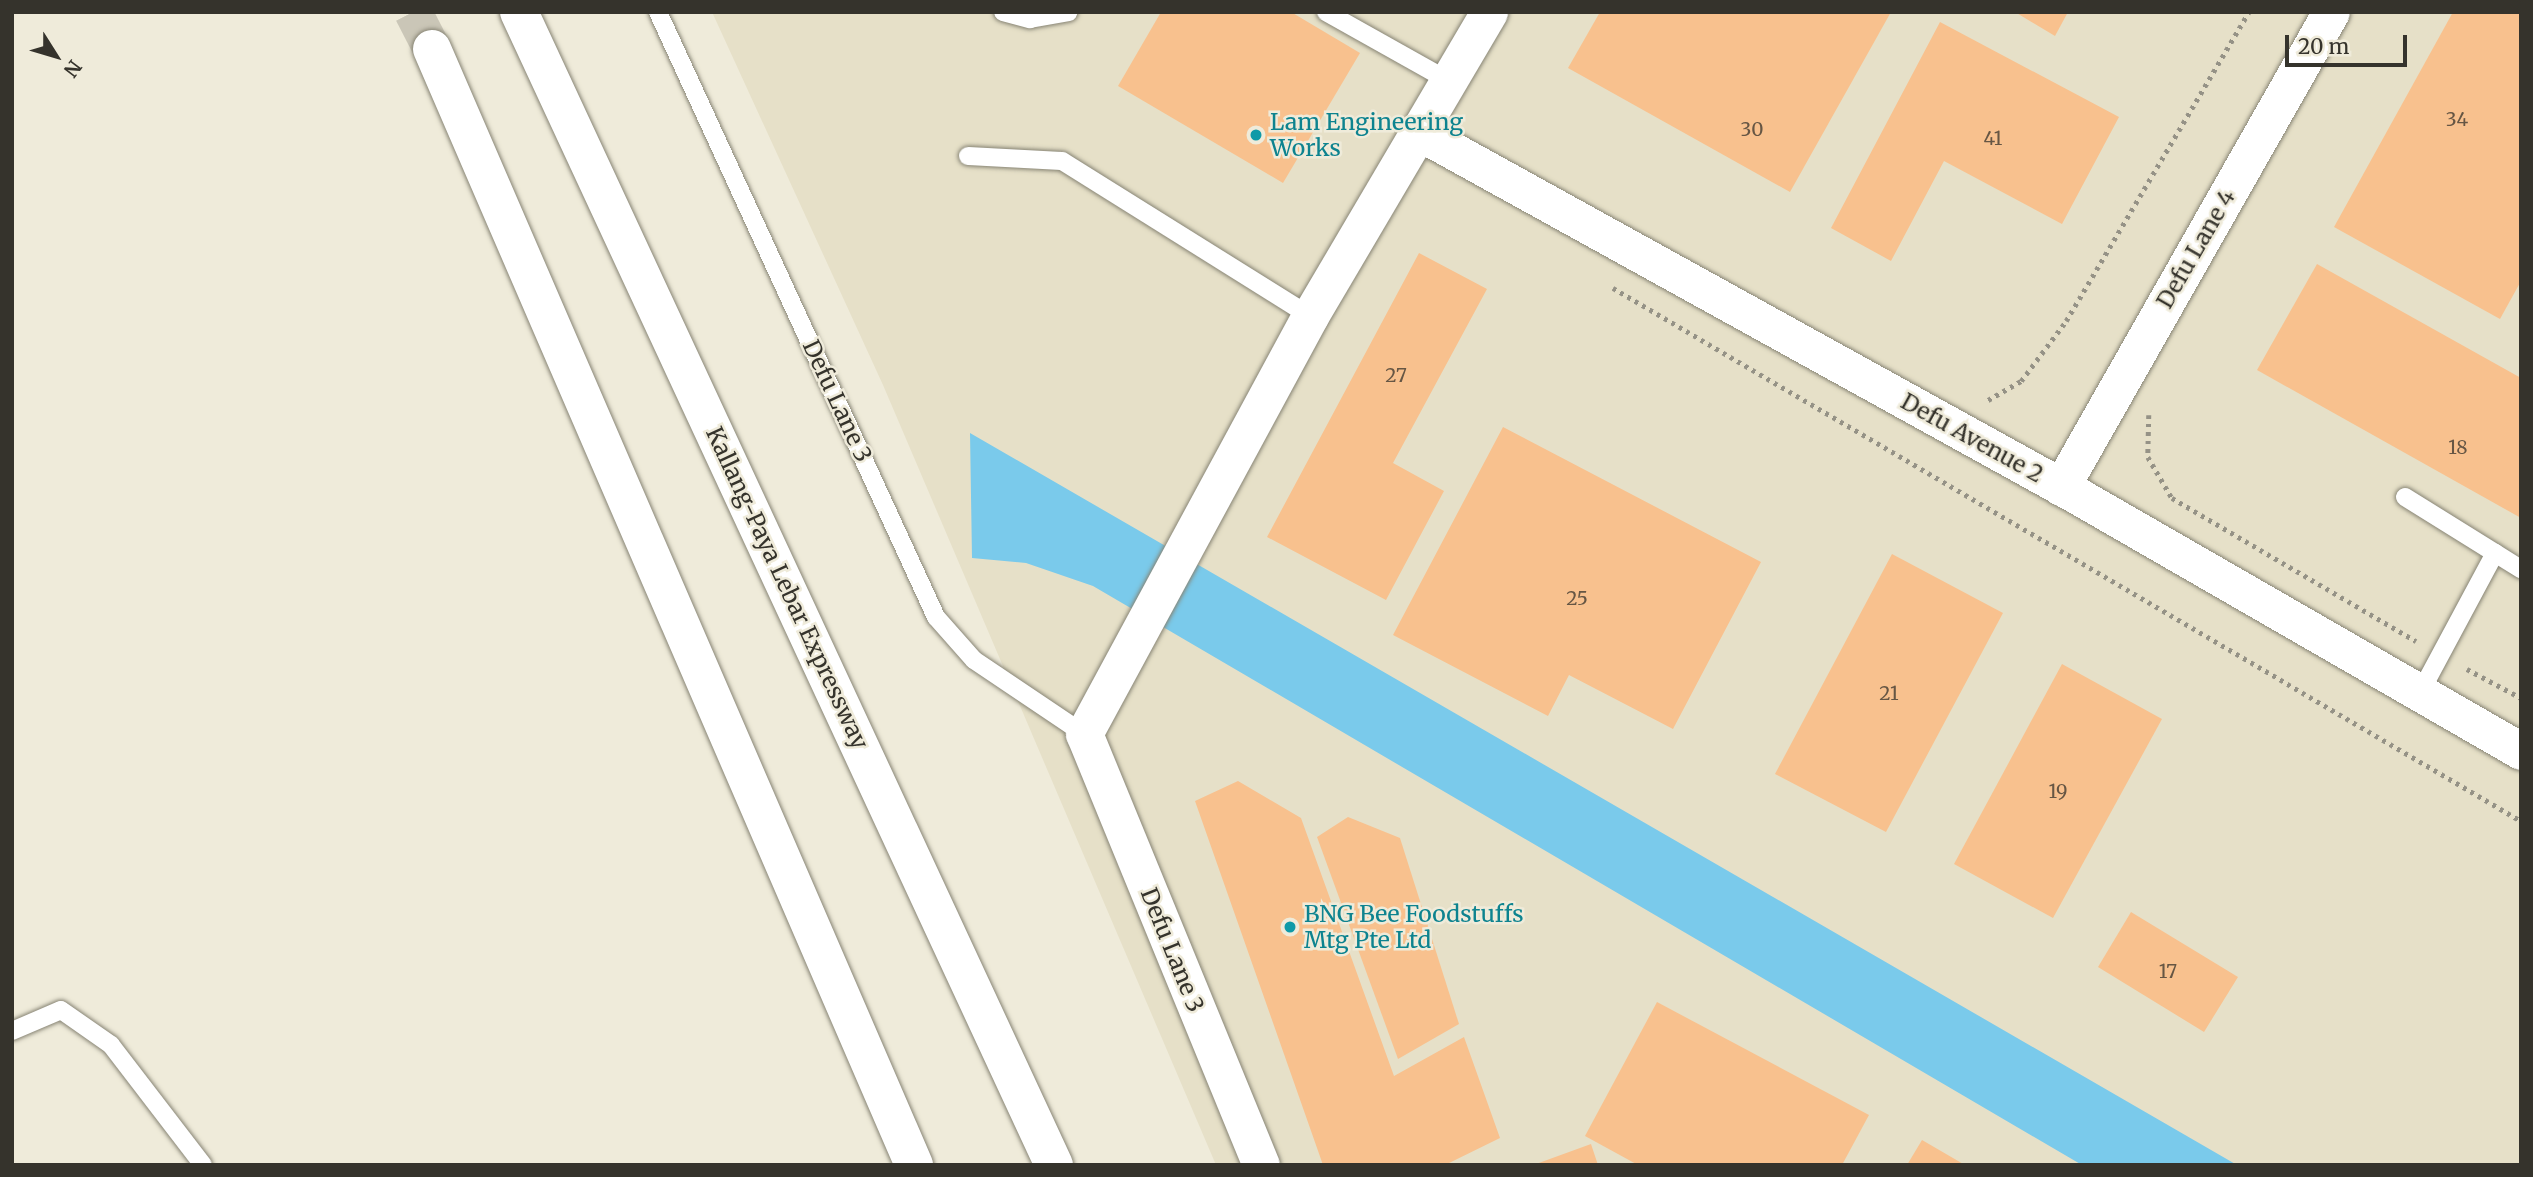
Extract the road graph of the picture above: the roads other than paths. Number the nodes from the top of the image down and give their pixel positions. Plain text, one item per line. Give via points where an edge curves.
1 (519, 12) edge
2 (658, 12) edge
3 (1003, 12) edge
4 (1068, 12) edge
5 (1326, 12) edge
6 (1489, 12) edge
7 (2331, 12) edge
8 (432, 49) tunnel mouth
9 (1449, 81) junction
10 (1419, 132) junction
11 (968, 156) dead end
12 (1310, 316) junction
13 (2061, 487) junction
14 (2404, 497) dead end
15 (2495, 553) junction
16 (2521, 569) edge
17 (2420, 693) junction
18 (1084, 734) junction
19 (2521, 751) edge
20 (12, 1031) edge
21 (203, 1165) edge
22 (914, 1165) edge
23 (1054, 1165) edge
24 (1261, 1165) edge

1 - 23 highway, Kallang-Paya Lebar Expressway
2 - 18 lane, Defu Lane 3 via 936,617 964,653
3 - 4 lane via 1030,19
5 - 9 lane
6 - 9 street
7 - 13 street, Defu Lane 4
8 - 22 highway
9 - 10 street
10 - 12 street
10 - 13 street, Defu Avenue 2
11 - 12 lane via 1062,161
12 - 18 street
13 - 17 street, Defu Avenue 2
14 - 15 lane
15 - 16 lane
15 - 17 lane
17 - 19 street, Defu Avenue 2
18 - 24 street, Defu Lane 3
20 - 21 lane via 61,1010 111,1045

